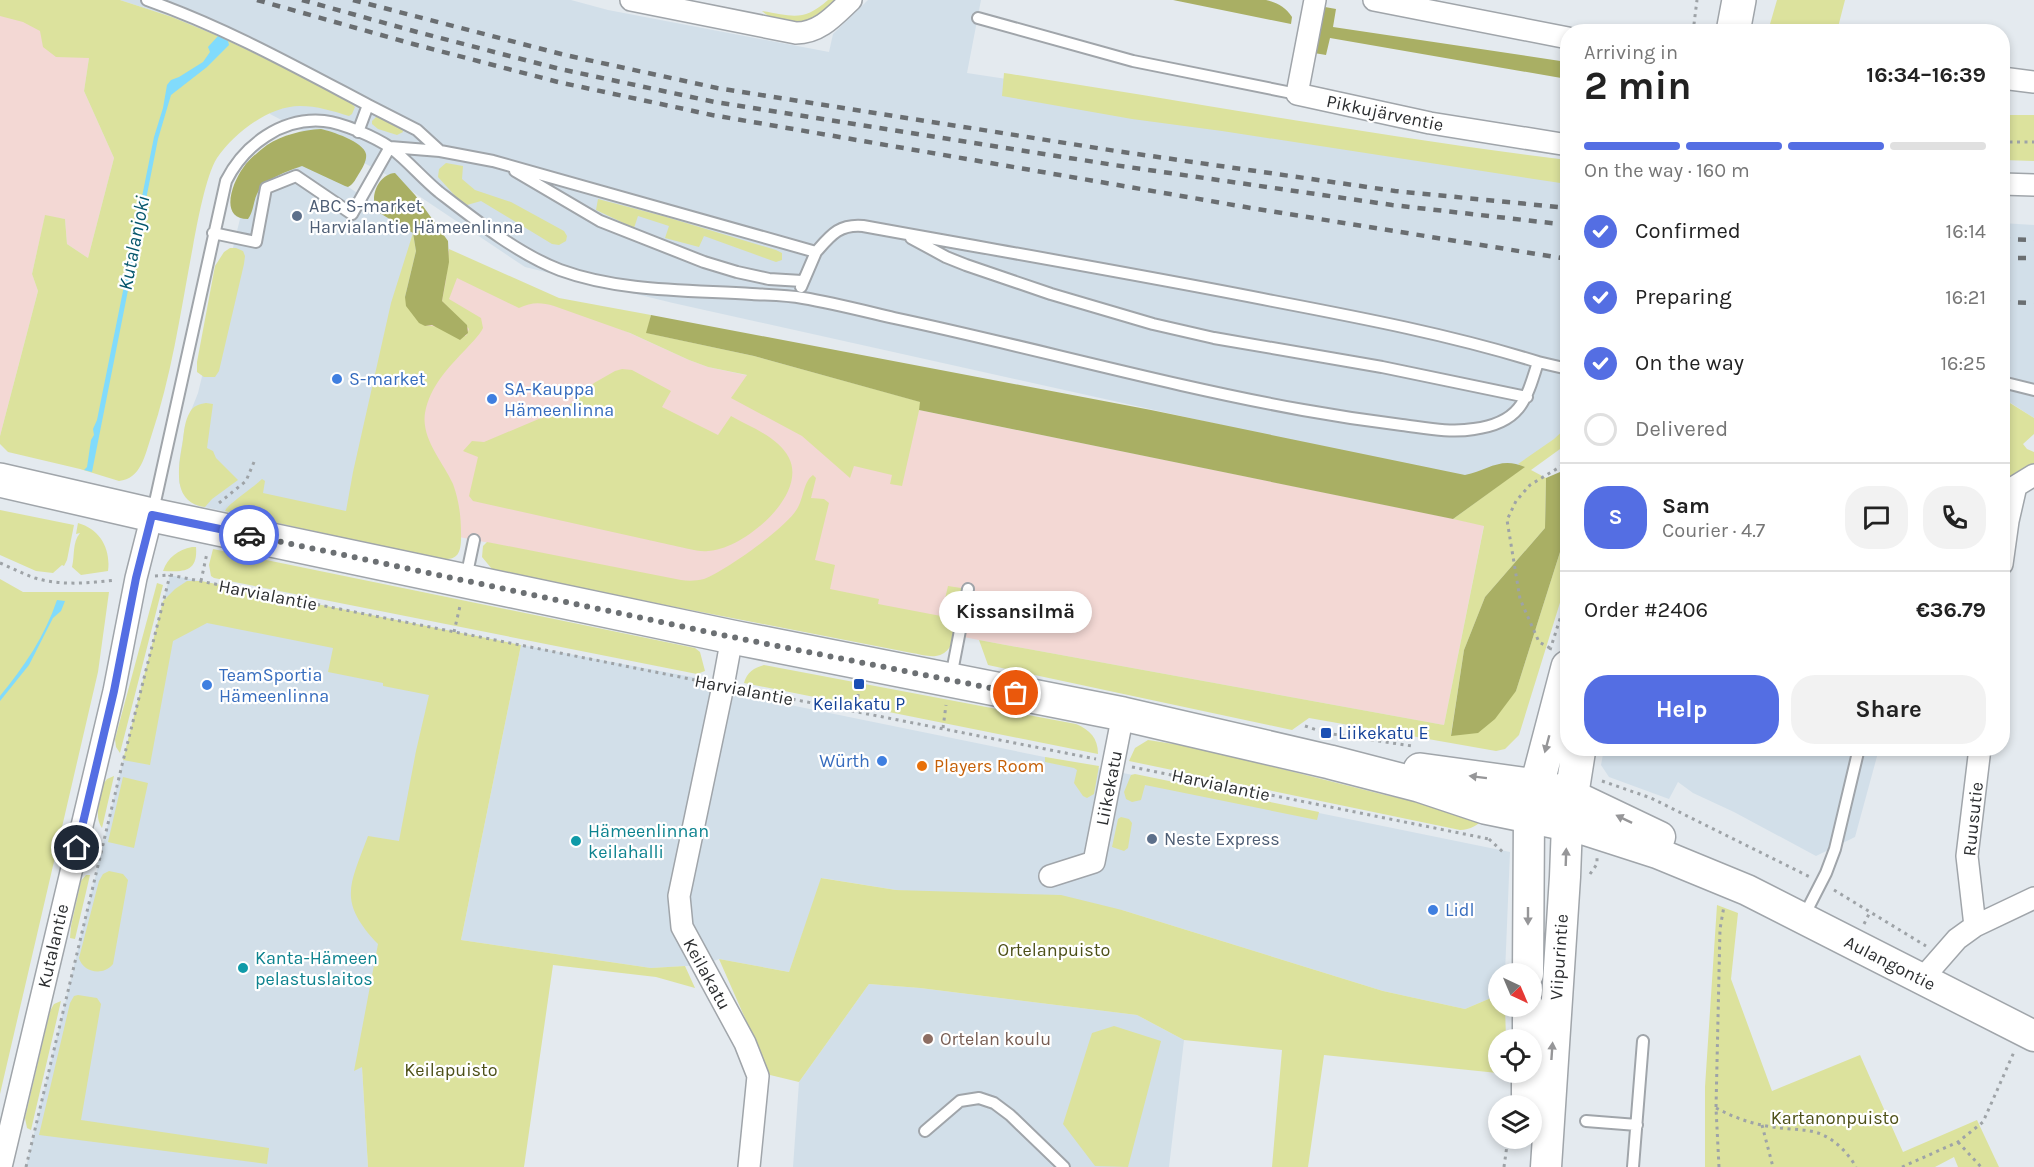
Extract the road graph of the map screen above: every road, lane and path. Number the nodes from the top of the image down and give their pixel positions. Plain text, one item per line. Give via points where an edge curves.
1 (147, 0) edge
2 (633, 0) edge
3 (851, 0) edge
4 (1314, 0) edge
5 (1374, 0) edge
6 (1697, 0) edge
7 (1719, 0) edge
8 (1739, 0) edge
9 (978, 18) dead end
10 (1694, 24) edge
11 (1714, 24) edge
12 (1734, 24) edge
13 (1560, 36) edge
14 (2010, 79) edge
15 (2034, 82) edge
16 (1297, 94) junction
17 (368, 105) junction
18 (358, 132) junction
19 (2010, 142) edge
20 (2034, 142) edge
21 (1560, 144) edge
22 (390, 147) junction
23 (440, 150) junction
24 (504, 164) junction
25 (2010, 184) edge
26 (2034, 185) edge
27 (213, 233) junction
28 (902, 234) junction
29 (816, 252) junction
30 (802, 281) junction
31 (799, 297) junction
32 (1538, 362) junction
33 (1560, 367) edge
34 (2010, 384) edge
35 (2034, 390) edge
36 (1527, 397) junction
37 (254, 462) dead end
38 (1560, 467) edge
39 (0, 480) edge
40 (2025, 481) edge
41 (152, 515) junction
42 (2010, 516) edge
43 (212, 527) junction
44 (474, 540) dead end
45 (0, 563) edge
46 (170, 575) junction
47 (136, 578) junction
48 (466, 581) junction
49 (968, 589) dead end
50 (732, 637) junction
51 (1559, 658) edge
52 (951, 680) junction
53 (859, 684) dead end
54 (723, 686) junction
55 (856, 712) junction
56 (1123, 714) junction
57 (1305, 726) dead end
58 (1416, 747) dead end
59 (1578, 756) edge
60 (1857, 756) edge
61 (1979, 756) edge
62 (1114, 763) junction
63 (1533, 801) junction
64 (1570, 810) junction
65 (1489, 838) dead end
66 (1050, 876) dead end
67 (1737, 894) junction
68 (2034, 898) edge
69 (1802, 919) junction
70 (1975, 926) junction
71 (1528, 963) edge
72 (1922, 979) junction
73 (2026, 1039) edge
74 (1643, 1041) dead end
75 (1716, 1108) junction
76 (1586, 1121) dead end
77 (1637, 1125) junction
78 (1761, 1125) junction
79 (925, 1131) dead end
80 (1958, 1142) junction
81 (1506, 1149) edge
82 (1527, 1149) edge
83 (1, 1167) edge
84 (26, 1167) edge
85 (749, 1167) edge
86 (1064, 1167) edge
87 (1504, 1167) edge
88 (1526, 1167) edge
89 (1546, 1167) edge
90 (1633, 1167) edge
91 (1719, 1167) edge
92 (1773, 1167) edge
93 (1856, 1167) edge
94 (1902, 1167) edge
95 (1981, 1167) edge

1 - 17 lane via 247,42
2 - 3 street via 803,33 822,26
4 - 16 street
5 - 13 street
6 - 10 path
7 - 11 main road
8 - 12 main road
9 - 16 lane via 1133,61
14 - 15 street
16 - 21 street, Pikkujärventie via 1430,123
17 - 18 lane
17 - 23 lane via 417,130
18 - 22 lane
18 - 27 lane via 332,122 309,120 284,126 263,137 246,152 225,181
19 - 20 path
22 - 23 lane
22 - 27 lane via 352,214 296,176 266,188 256,242
22 - 31 lane via 439,192 507,241 563,271 637,286
23 - 24 lane
24 - 29 lane
24 - 30 lane via 580,210 631,234 737,272
25 - 26 street
27 - 41 lane
28 - 29 lane via 845,226
28 - 32 lane via 1383,322
28 - 36 lane via 946,257 1153,324
29 - 30 lane
30 - 31 lane
31 - 36 lane via 1258,402 1392,424 1474,429 1507,418
32 - 33 lane
32 - 36 lane
34 - 35 lane
37 - 43 path via 246,481 218,504
38 - 51 path via 1530,485 1507,520 1520,599 1539,642
39 - 41 main road
40 - 42 street
41 - 43 main road
41 - 47 street, Kutalantie
43 - 48 main road
44 - 48 lane
45 - 47 path, Harvialantie via 57,583
46 - 47 path, Harvialantie
46 - 54 path, Harvialantie
46 - 84 path, Kutalantie
47 - 83 street, Kutalantie via 114,691
48 - 50 main road
49 - 52 lane
50 - 52 main road
50 - 54 street, Keilakatu
51 -> 63 main road, Viipurintie
52 - 56 main road
53 - 55 path
54 - 55 path, Harvialantie
54 - 85 street, Keilakatu via 679,896 681,927 745,1043 758,1076
55 - 62 path, Harvialantie
56 - 62 street, Liikekatu
56 - 63 main road via 1330,762 1485,807
57 - 58 path
59 - 64 main road, Viipurintie
60 - 69 lane via 1835,849
61 - 70 street, Ruusutie via 1967,856
62 - 65 path, Harvialantie
62 - 66 street, Liikekatu via 1094,862
63 - 64 main road
63 -> 71 main road, Viipurintie
64 - 67 main road, Aulangontie
89 -> 64 main road, Viipurintie
67 - 69 main road, Aulangontie
67 - 75 path via 1720,928
68 - 70 street
69 - 72 main road, Aulangontie
70 - 72 street via 1957,939
72 - 73 main road, Aulangontie
73 - 80 path via 1983,1122
74 - 77 lane
75 - 78 path via 1737,1120
75 - 91 path
76 - 77 lane
77 - 90 lane
78 - 92 path
78 - 93 path via 1813,1131 1848,1153
79 - 86 lane via 960,1101 979,1098 1010,1115
80 - 94 path
80 - 95 path
81 - 87 path
82 - 88 main road

